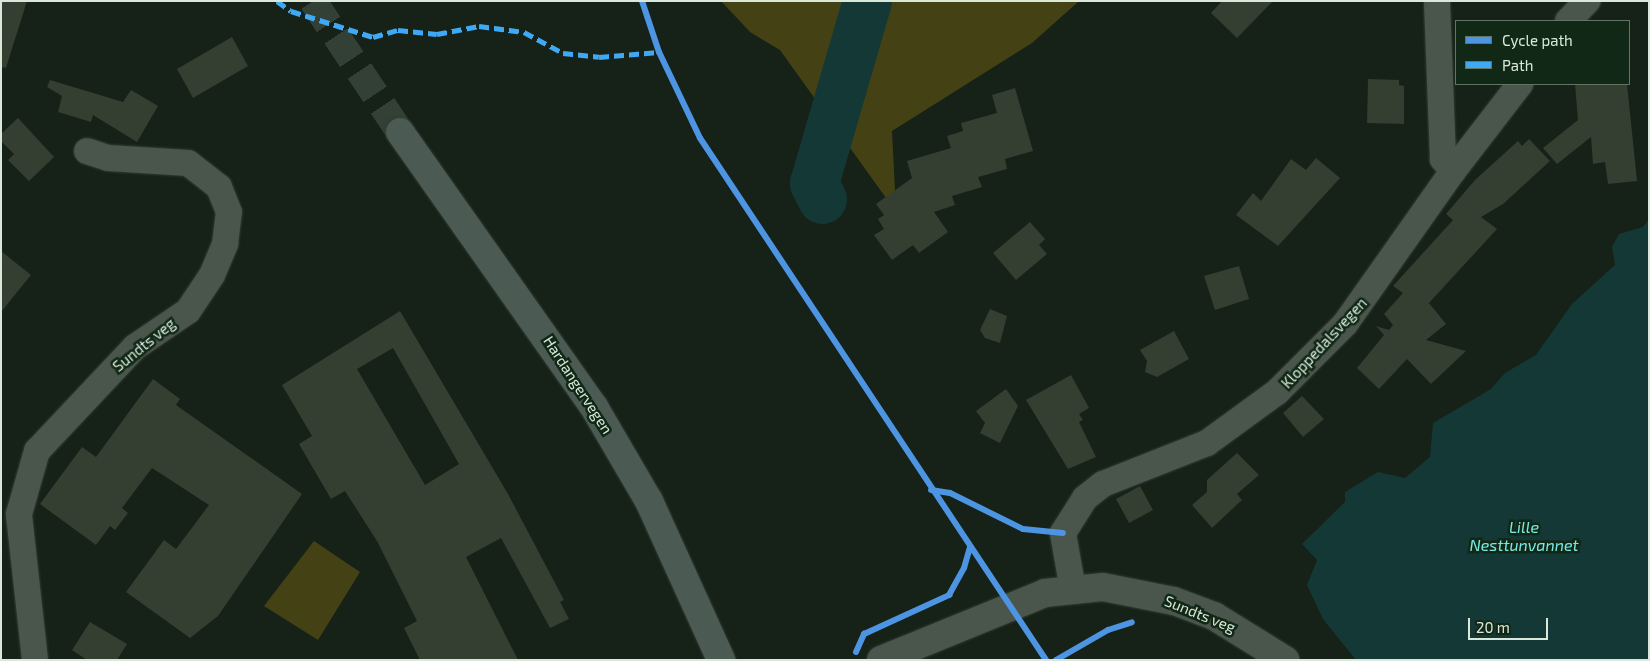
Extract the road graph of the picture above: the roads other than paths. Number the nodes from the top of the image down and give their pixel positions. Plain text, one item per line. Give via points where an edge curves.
1 (1437, 1) edge
2 (1587, 1) edge
3 (1569, 20) edge
4 (1519, 85) edge
5 (400, 132) tunnel mouth
6 (86, 151) dead end
7 (1453, 171) junction
8 (1073, 590) junction
9 (35, 660) edge
10 (721, 660) edge
11 (881, 660) edge
12 (1285, 660) edge

1 - 7 street via 1443,159
2 - 3 street
4 - 7 street, Kloppedalsvegen
5 - 10 main road, Hardangervegen via 594,407 649,501
6 - 9 street, Sundts veg via 108,158 188,163 219,188 229,212 225,244 212,275 188,310 135,347 37,451 19,514
7 - 8 street, Kloppedalsvegen via 1358,309 1277,392 1206,443 1103,484 1085,498 1069,516 1063,533
8 - 11 street, Sundts veg via 1017,602
8 - 12 street, Sundts veg via 1102,587 1174,601 1244,631

